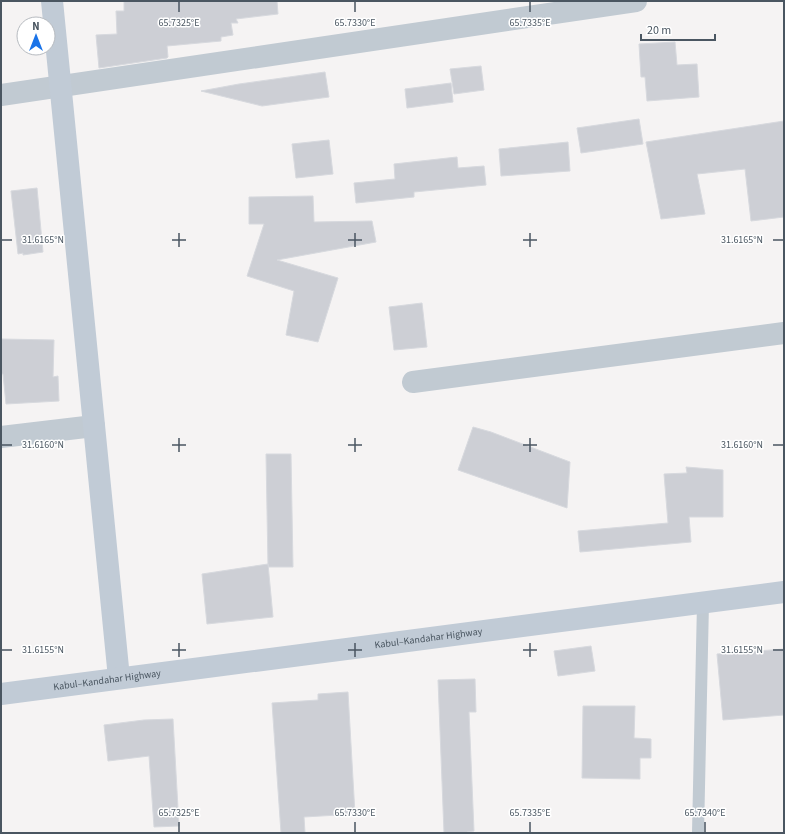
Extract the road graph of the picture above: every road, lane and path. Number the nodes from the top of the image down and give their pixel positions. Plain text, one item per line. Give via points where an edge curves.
1 (52, 1) edge
2 (636, 1) edge
3 (60, 85) junction
4 (1, 95) edge
5 (784, 333) edge
6 (413, 382) dead end
7 (94, 426) junction
8 (1, 437) edge
9 (784, 592) edge
10 (703, 603) junction
11 (119, 678) junction
12 (1, 694) edge
13 (698, 833) edge

1 - 3 main road
2 - 3 street
3 - 4 street
3 - 7 main road
5 - 6 street
7 - 8 street
7 - 11 main road
9 - 10 main road, Kabul–Kandahar Highway
10 - 11 main road, Kabul–Kandahar Highway
10 - 13 lane
11 - 12 main road, Kabul–Kandahar Highway

